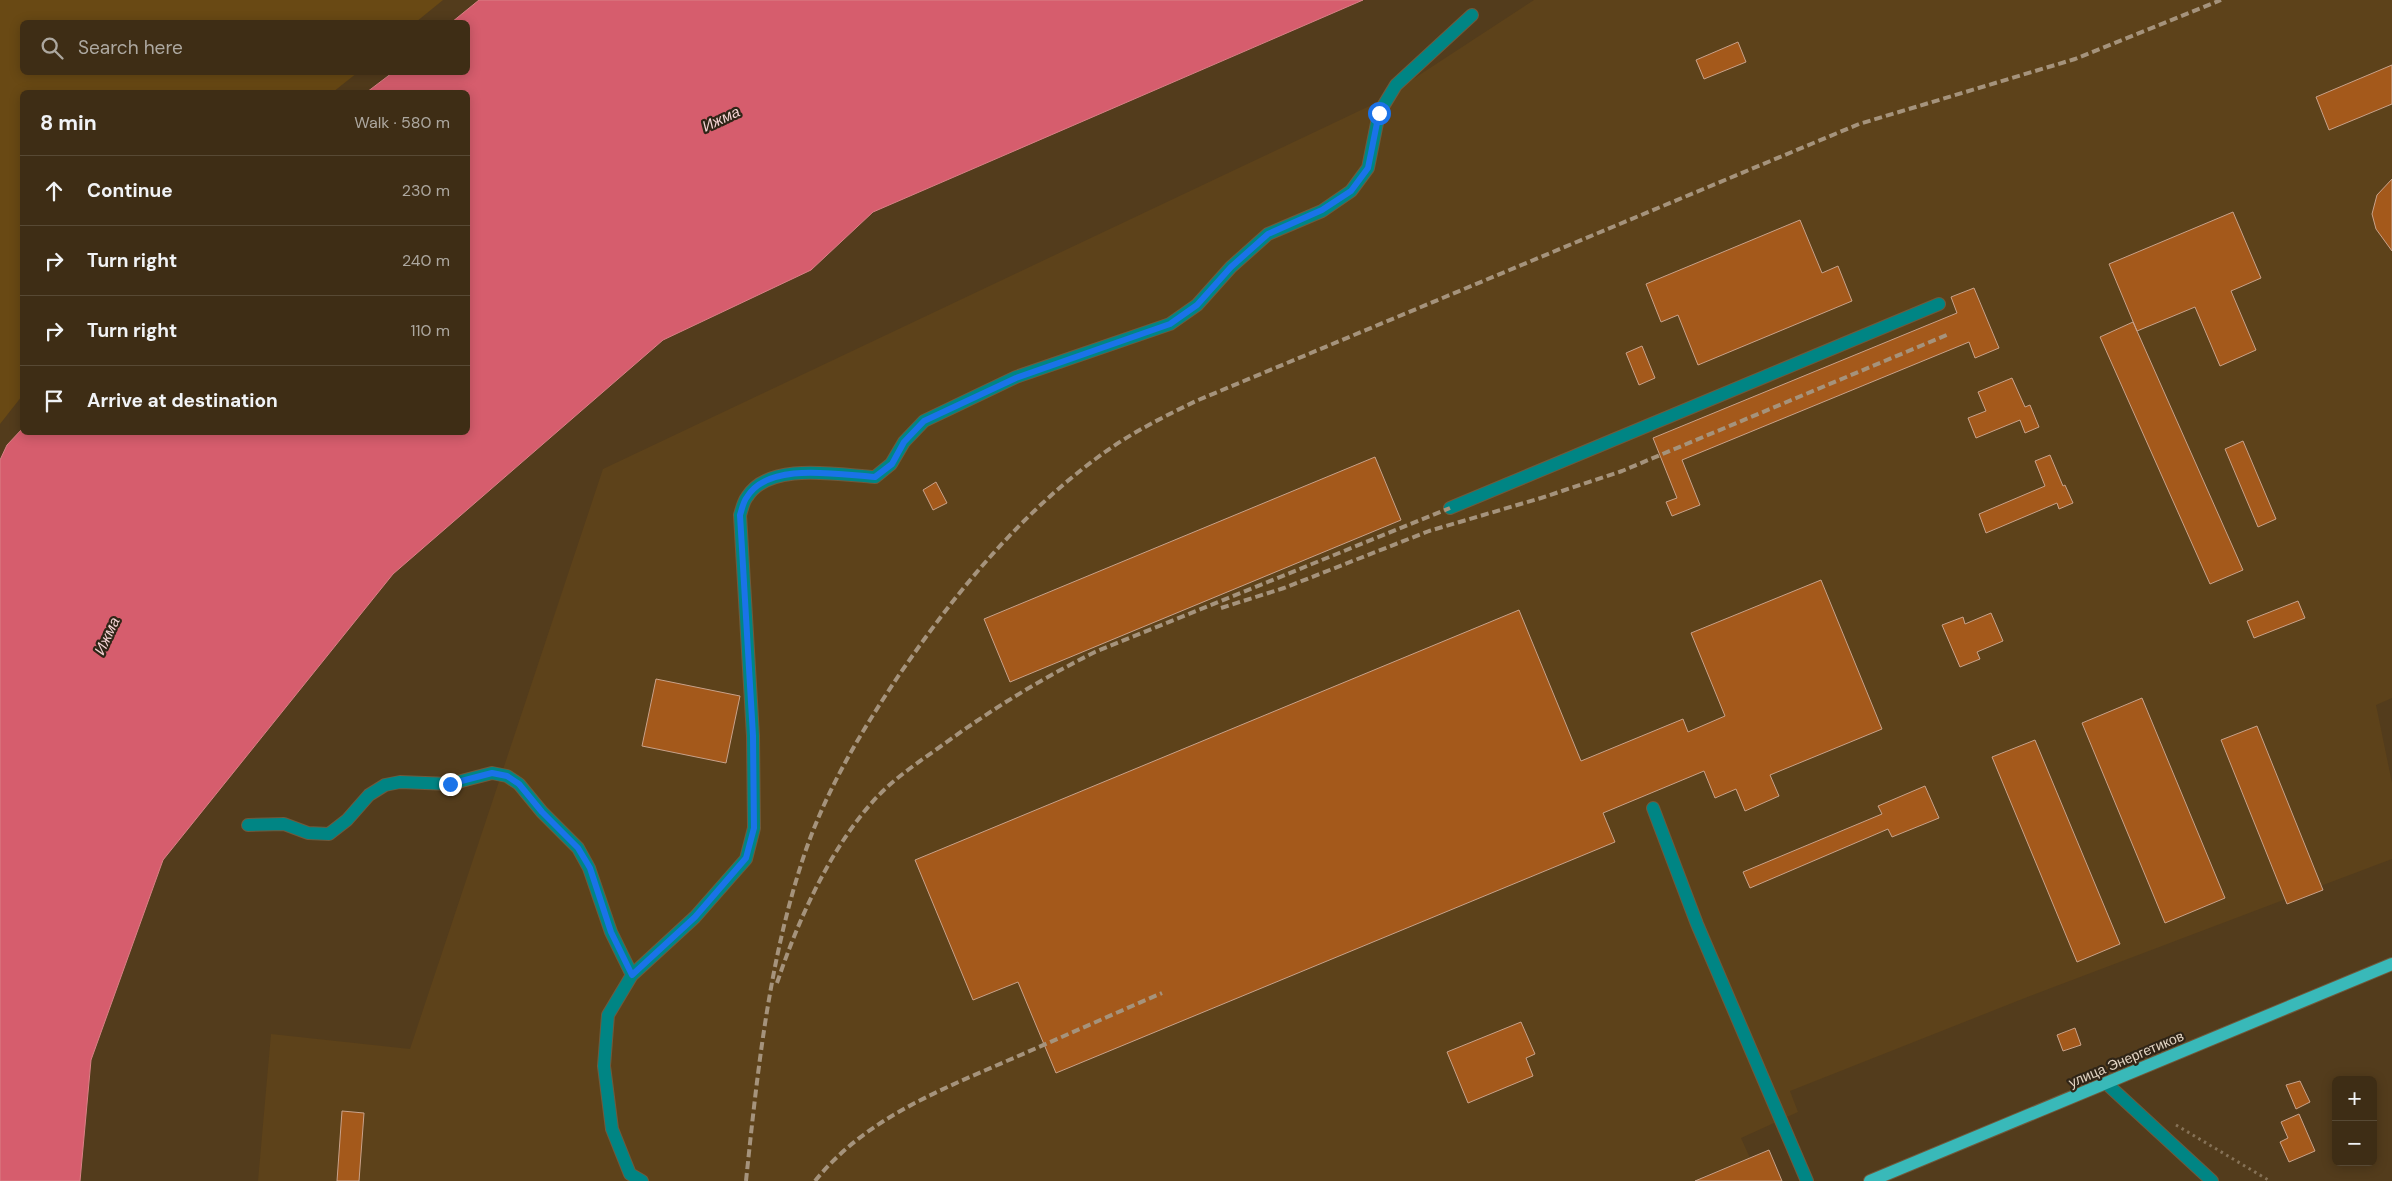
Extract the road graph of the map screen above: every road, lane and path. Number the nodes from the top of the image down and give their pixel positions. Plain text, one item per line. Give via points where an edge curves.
1 (1472, 15) dead end
2 (1938, 304) dead end
3 (1450, 508) dead end
4 (1653, 808) dead end
5 (248, 825) dead end
6 (2392, 964) edge
7 (632, 975) junction
8 (2107, 1084) junction
9 (2176, 1125) dead end
10 (642, 1181) edge
11 (1807, 1181) edge
12 (1870, 1181) edge
13 (2212, 1181) edge
14 (2270, 1181) edge

1 - 7 street via 1396,85 1379,113 1368,168 1351,191 1322,210 1268,234 1231,267 1197,305 1170,324 1016,378 924,421 904,442 892,464 875,477 785,474 756,486 746,498 740,515 753,736 754,828 746,858 695,917
2 - 3 street
4 - 11 street via 1697,924
5 - 7 street via 284,824 308,833 330,834 369,795 385,785 400,782 450,784 492,773 507,776 519,784 578,848 590,868 611,932
6 - 8 main road, улица Энергетиков
7 - 10 street via 608,1015 604,1066 612,1129 630,1174
8 - 12 main road, улица Энергетиков
8 - 13 street
9 - 14 path

